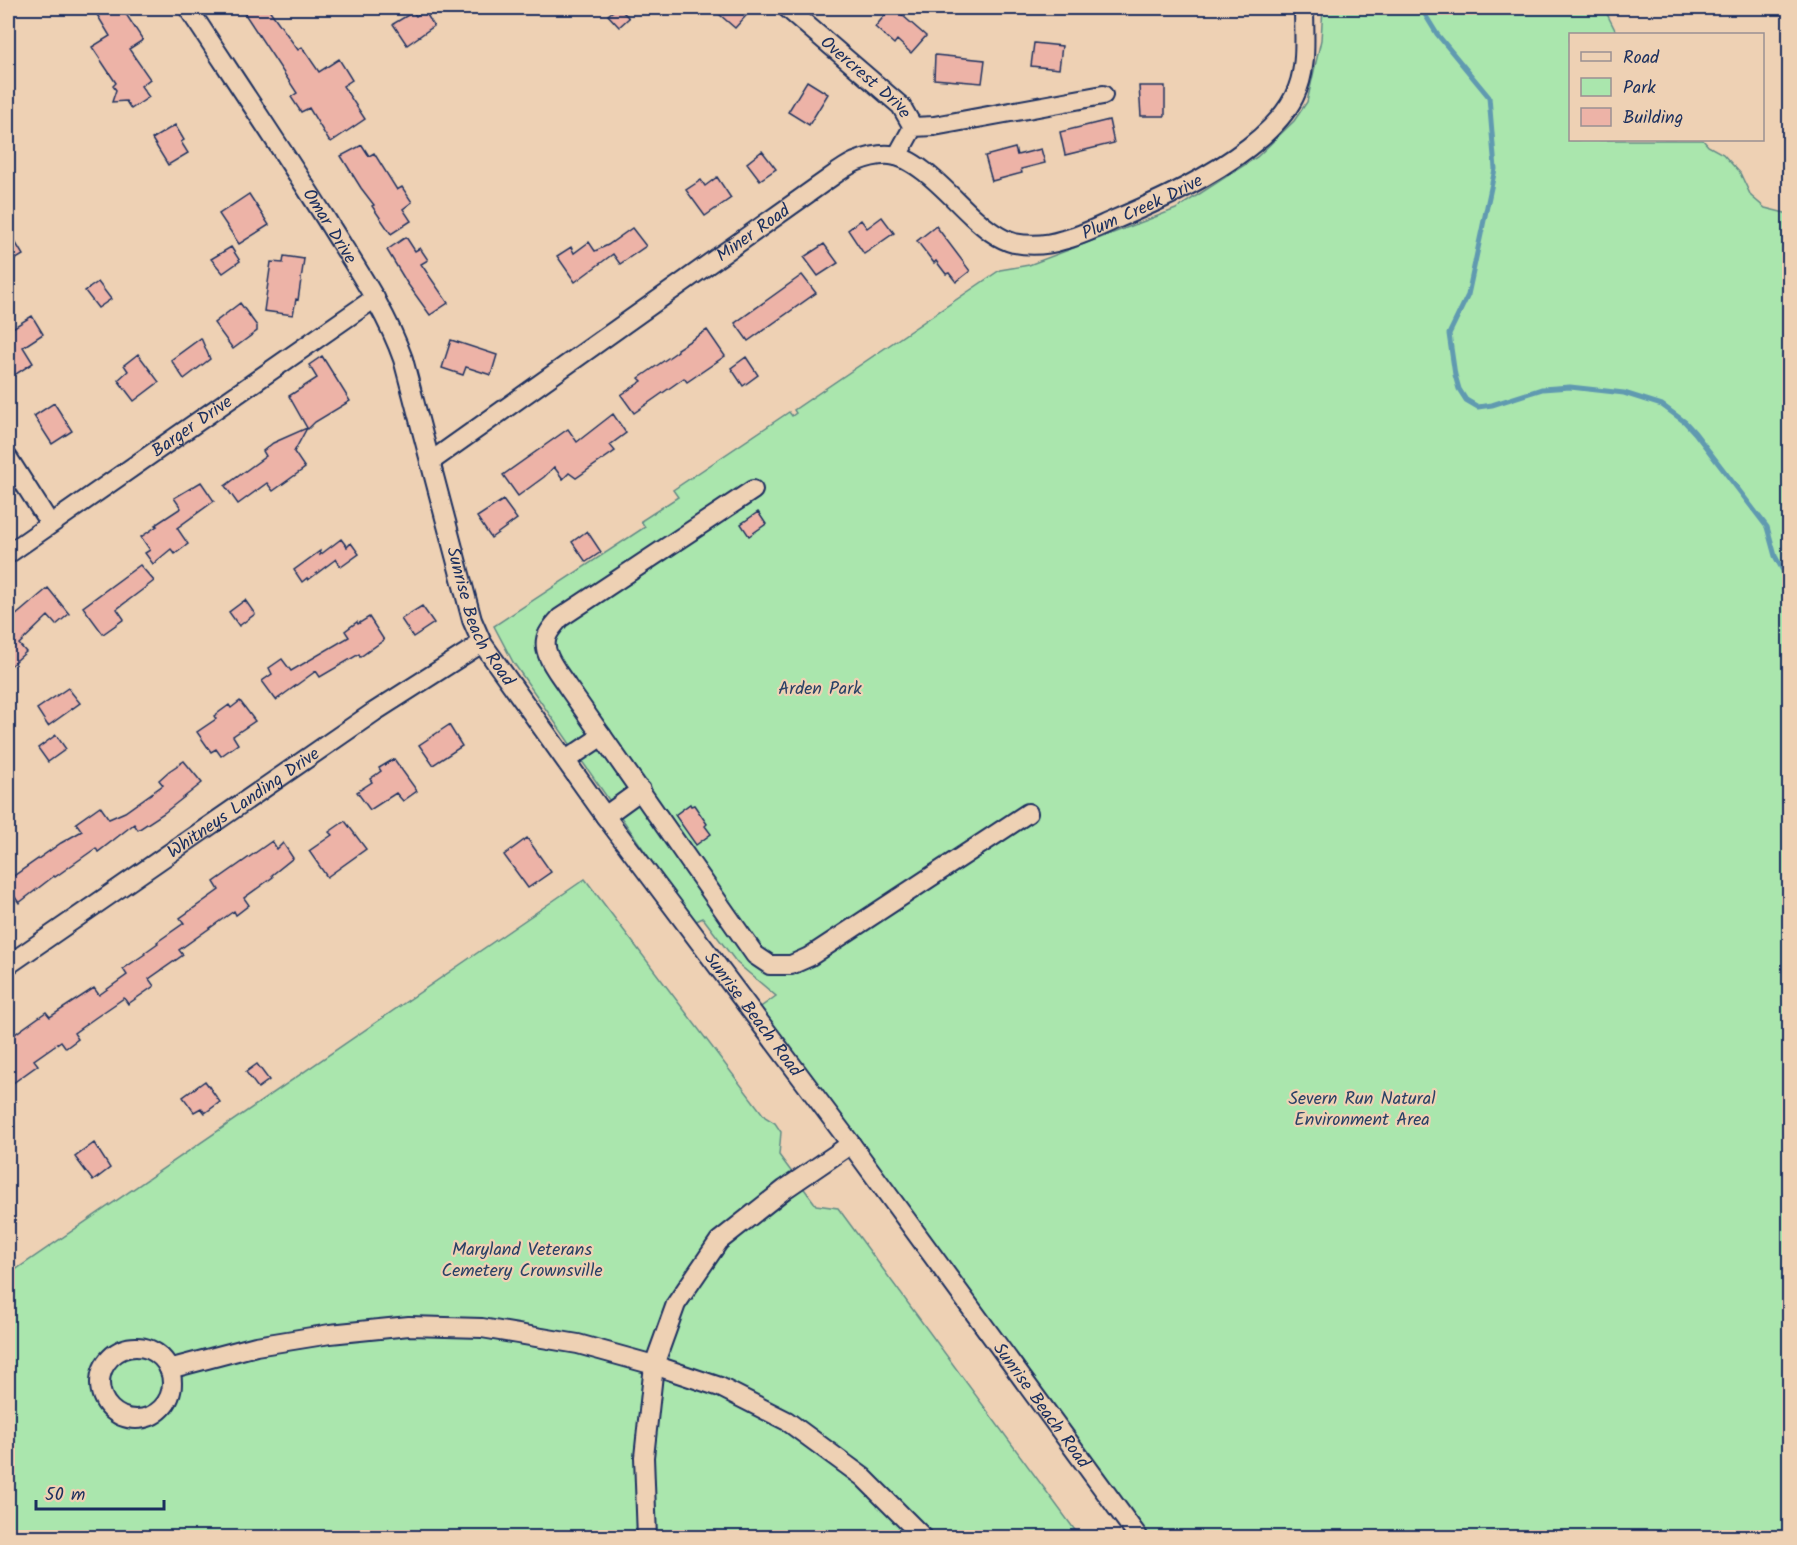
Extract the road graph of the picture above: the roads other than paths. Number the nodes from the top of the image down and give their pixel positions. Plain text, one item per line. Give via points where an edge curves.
1 (188, 8) edge
2 (787, 8) edge
3 (1304, 8) edge
4 (1103, 95) dead end
5 (913, 127) junction
6 (897, 156) junction
7 (375, 298) junction
8 (8, 458) edge
9 (430, 462) junction
10 (753, 490) dead end
11 (50, 524) junction
12 (8, 554) edge
13 (482, 643) junction
14 (602, 736) junction
15 (566, 760) junction
16 (641, 790) junction
17 (1028, 813) dead end
18 (605, 816) junction
19 (8, 965) edge
20 (851, 1144) junction
21 (654, 1365) junction
22 (169, 1369) dead end
23 (647, 1538) edge
24 (924, 1538) edge
25 (1139, 1538) edge

1 - 7 street, Omar Drive
2 - 5 street, Overcrest Drive via 900,106
3 - 6 street, Plum Creek Drive via 1304,60 1299,84 1281,118 1266,133 1223,165 1176,192 1063,241 1028,245 998,236 926,174
4 - 5 street
5 - 6 street
6 - 9 street, Miner Road via 869,157 852,163
7 - 9 street, Omar Drive via 403,359
7 - 11 street, Barger Drive
8 - 11 street
9 - 13 street, Sunrise Beach Road via 472,620
10 - 14 street via 560,618 548,634 545,645 551,660
11 - 12 street, Barger Drive
13 - 15 street, Sunrise Beach Road
13 - 19 street, Whitneys Landing Drive
14 - 15 street
14 - 16 street
15 - 18 street, Sunrise Beach Road
16 - 17 street via 755,955 770,965 791,965 809,957
16 - 18 street
18 - 20 street, Sunrise Beach Road
20 - 21 street via 719,1241 676,1304
20 - 25 street, Sunrise Beach Road
21 - 22 street via 578,1344 482,1328 409,1326 256,1346
21 - 23 street via 644,1457
21 - 24 street via 720,1387 787,1421 863,1477

